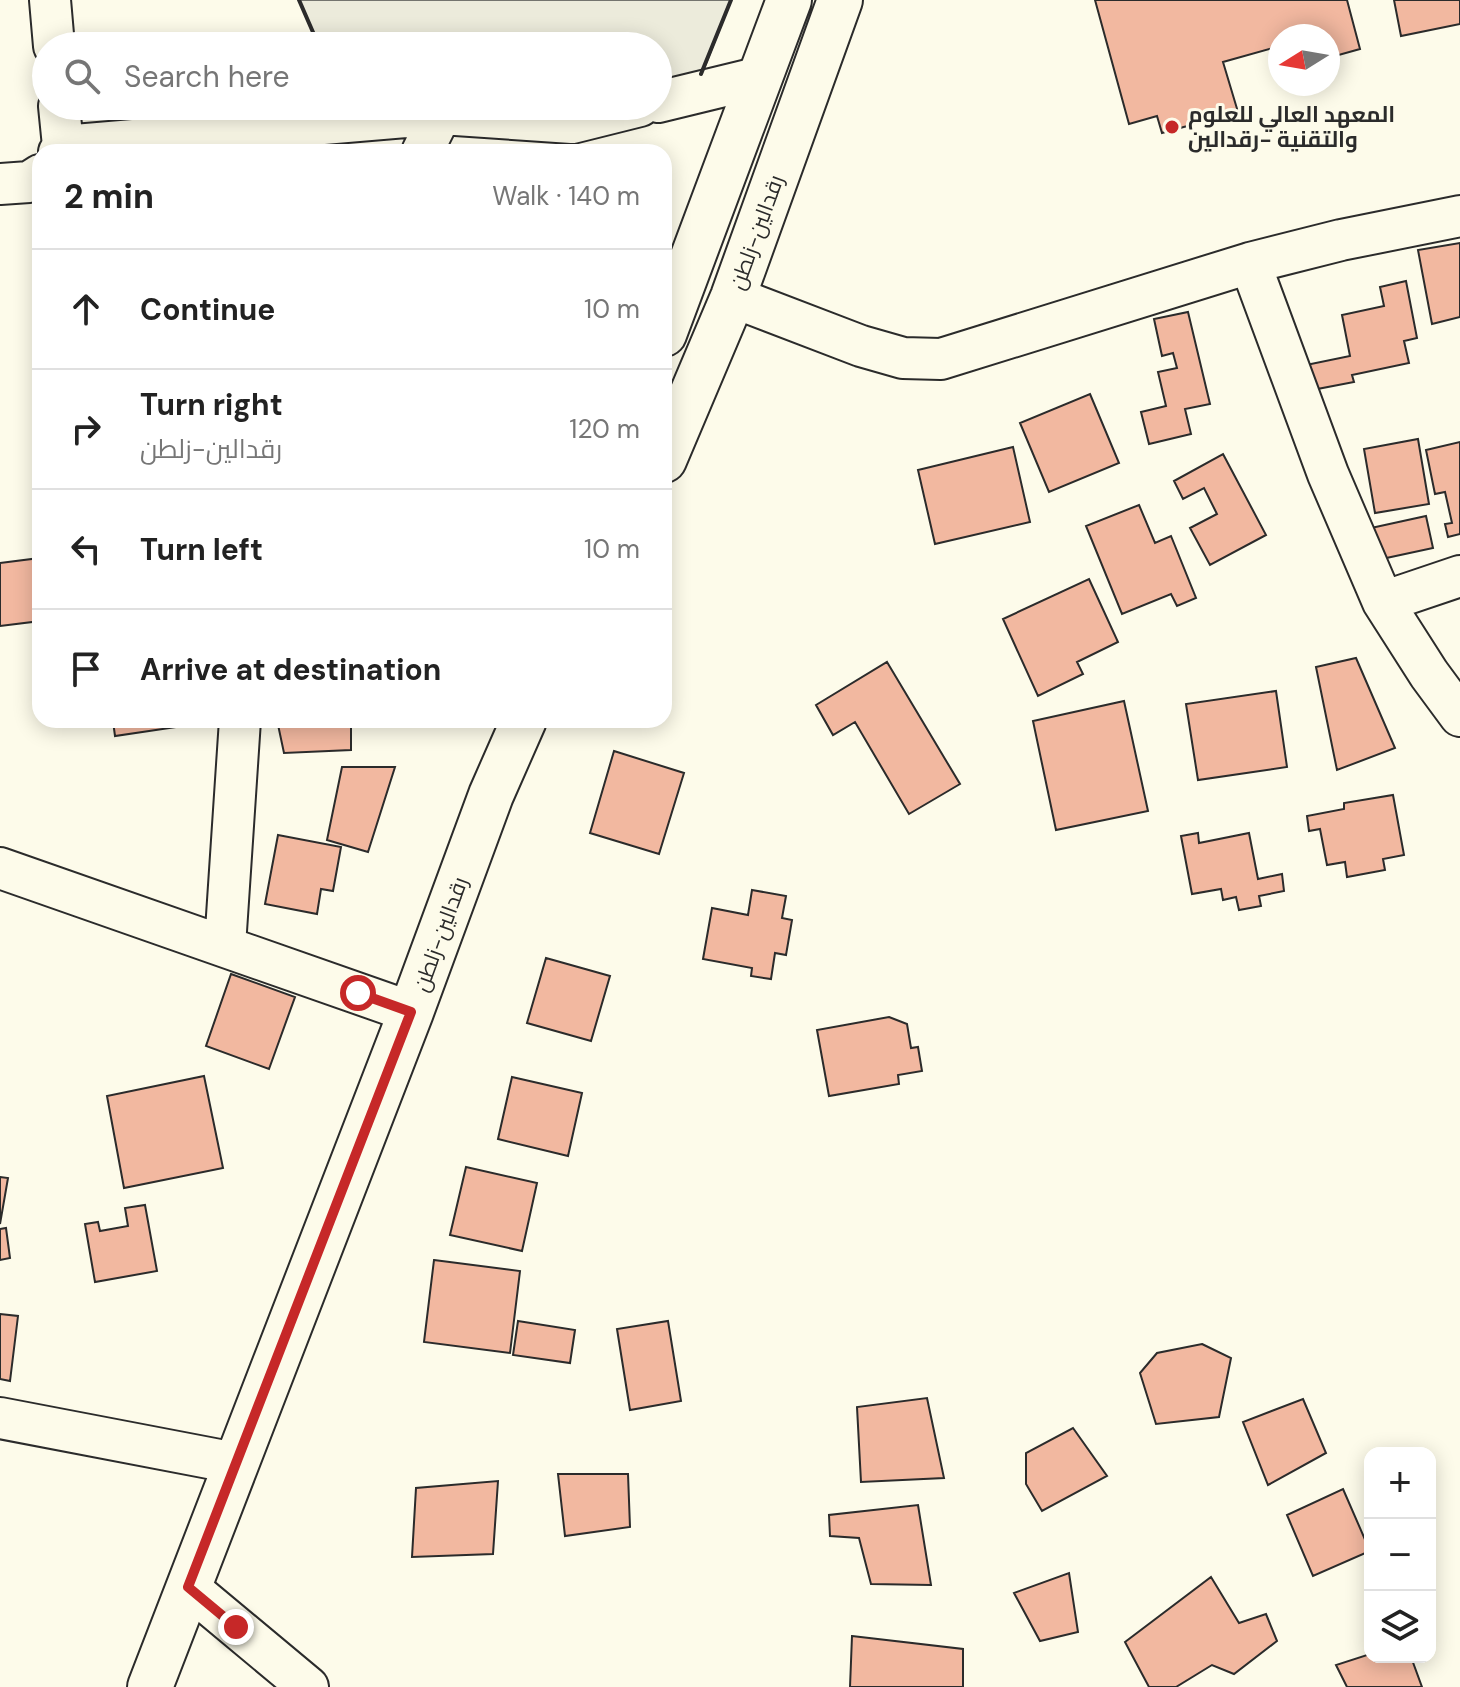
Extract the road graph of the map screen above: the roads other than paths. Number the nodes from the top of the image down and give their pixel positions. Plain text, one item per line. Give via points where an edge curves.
1 (50, 0) edge
2 (789, 0) edge
3 (840, 0) edge
4 (53, 32) edge
5 (761, 77) junction
6 (672, 99) edge
7 (58, 120) edge
8 (388, 120) edge
9 (438, 120) edge
10 (478, 120) edge
11 (614, 120) edge
12 (582, 137) edge
13 (55, 144) edge
14 (177, 144) edge
15 (426, 144) edge
16 (32, 179) edge
17 (0, 184) edge
18 (1460, 216) edge
19 (1250, 263) junction
20 (673, 272) edge
21 (733, 297) junction
22 (672, 441) edge
23 (1460, 576) edge
24 (1383, 602) junction
25 (1460, 716) edge
26 (239, 728) edge
27 (520, 728) edge
28 (0, 868) edge
29 (225, 946) junction
30 (411, 1012) junction
31 (0, 1418) edge
32 (235, 1463) junction
33 (188, 1587) junction
34 (150, 1687) edge
35 (308, 1687) edge

1 - 4 street
2 - 5 main road
3 - 21 main road, رقدالين-زلطن
5 - 6 street
5 - 20 main road
7 - 13 street
8 - 14 street
9 - 15 street
10 - 12 street
11 - 12 street
16 - 17 street
18 - 19 street
19 - 21 street via 941,359 903,358 861,346
19 - 24 street via 1328,474
21 - 22 main road, رقدالين-زلطن
23 - 24 street
24 - 25 street
26 - 29 street
27 - 30 main road, رقدالين-زلطن
28 - 29 street
29 - 30 street
30 - 32 main road, رقدالين-زلطن
31 - 32 street
32 - 33 main road, رقدالين-زلطن
33 - 34 main road, رقدالين-زلطن
33 - 35 street

